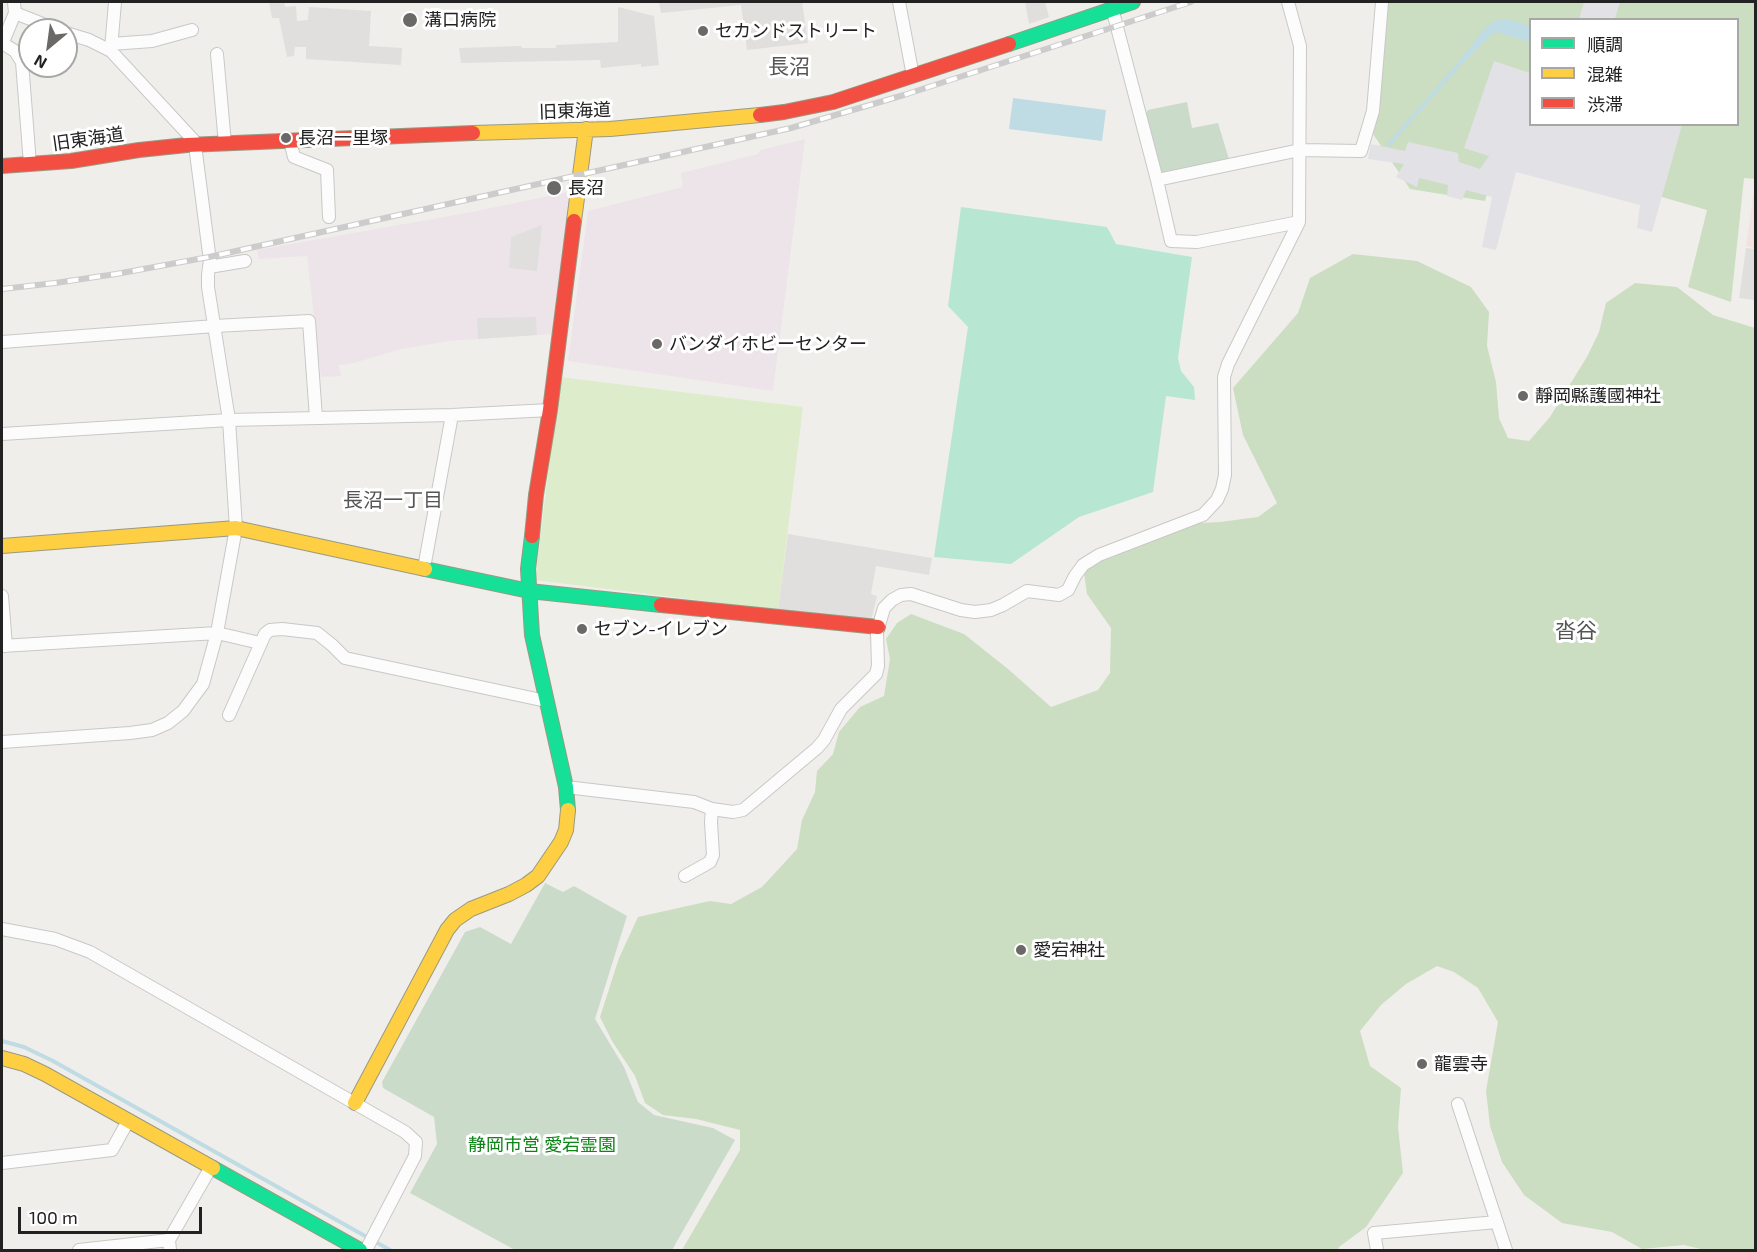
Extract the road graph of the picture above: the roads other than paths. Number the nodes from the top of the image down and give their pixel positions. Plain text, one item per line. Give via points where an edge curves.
1 (115, 2) edge
2 (899, 2) edge
3 (1133, 2) edge
4 (1288, 2) edge
5 (1382, 2) edge
6 (15, 7) edge
7 (1112, 9) junction
8 (36, 18) edge
9 (192, 30) dead end
10 (78, 37) edge
11 (2, 43) edge
12 (111, 47) junction
13 (217, 54) dead end
14 (913, 76) junction
15 (586, 129) junction
16 (290, 141) junction
17 (225, 144) junction
18 (196, 145) junction
19 (1300, 150) junction
20 (30, 164) junction
21 (2, 166) edge
22 (1156, 180) junction
23 (329, 217) dead end
24 (1299, 222) junction
25 (245, 261) dead end
26 (209, 267) junction
27 (215, 326) junction
28 (2, 342) edge
29 (550, 410) junction
30 (452, 415) junction
31 (316, 418) junction
32 (229, 420) junction
33 (2, 435) edge
34 (236, 528) junction
35 (2, 546) edge
36 (424, 568) junction
37 (529, 591) junction
38 (2, 596) edge
39 (878, 627) junction
40 (217, 633) junction
41 (260, 643) junction
42 (4, 646) edge
43 (546, 701) junction
44 (229, 715) dead end
45 (2, 742) edge
46 (566, 787) junction
47 (712, 809) junction
48 (685, 876) dead end
49 (2, 929) edge
50 (2, 1058) edge
51 (355, 1103) junction
52 (1458, 1104) dead end
53 (128, 1121) junction
54 (2, 1163) edge
55 (211, 1167) junction
56 (1497, 1222) junction
57 (169, 1245) edge
58 (365, 1249) edge
59 (80, 1251) edge
60 (1377, 1251) edge
61 (1506, 1251) edge

1 - 12 street
2 - 14 street
3 - 7 street, 旧東海道
4 - 19 street via 1300,46
5 - 19 street via 1373,111 1361,151
6 - 8 street
6 - 11 street
7 - 14 street, 旧東海道
7 - 22 street
9 - 12 street
10 - 12 street
11 - 20 street via 15,51 22,62
12 - 18 street
13 - 17 street
14 - 15 street, 旧東海道 via 833,102 784,112
15 - 16 street, 旧東海道
15 - 29 street
16 - 17 street, 旧東海道
16 - 23 street via 294,157 327,170
17 - 18 street, 旧東海道
18 - 20 street, 旧東海道
18 - 26 street
19 - 22 street
19 - 24 street
20 - 21 street, 旧東海道
22 - 24 street via 1171,241 1197,242
24 - 39 street via 1228,364 1224,377 1222,489 1203,515 1099,555 1083,565 1068,590 1059,595 1027,591 997,608 975,612 901,595 885,608
25 - 26 street
26 - 27 street via 208,287
27 - 28 street
27 - 31 street via 309,321
27 - 32 street
29 - 30 street
29 - 37 street via 532,526
30 - 31 street
30 - 36 street
31 - 32 street
32 - 33 street
32 - 34 street
34 - 35 street
34 - 36 street
34 - 40 street
36 - 37 street
37 - 39 street
37 - 43 street via 532,635
38 - 42 street
39 - 47 street via 876,674 842,709 817,748 743,810
40 - 41 street
40 - 42 street
40 - 45 street via 203,684 183,711 168,723 130,733
41 - 43 street via 270,630 317,633 345,658
41 - 44 street
43 - 46 street
46 - 47 street via 694,802
46 - 51 street via 566,830 548,863 526,885 455,920
47 - 48 street via 711,862
49 - 51 street via 55,939 90,952
50 - 53 street via 45,1074
51 - 58 street via 416,1142 415,1156
52 - 56 street
53 - 54 street via 112,1150
53 - 55 street
55 - 57 street
55 - 58 street
56 - 60 street via 1374,1233
56 - 61 street
57 - 59 street

